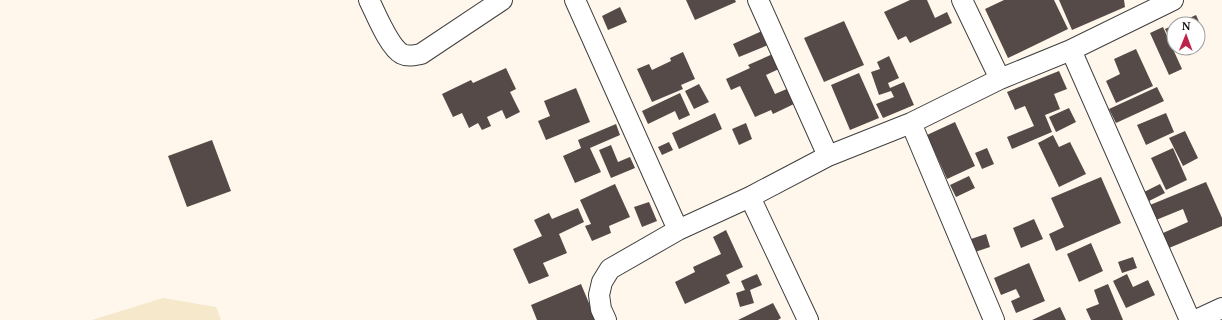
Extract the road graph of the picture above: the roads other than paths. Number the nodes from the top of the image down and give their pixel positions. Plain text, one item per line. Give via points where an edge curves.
1 (369, 0) edge
2 (502, 0) edge
3 (575, 0) edge
4 (758, 0) edge
5 (962, 0) edge
6 (1161, 2) edge
7 (1071, 50) junction
8 (1000, 79) junction
9 (911, 123) junction
10 (828, 156) junction
11 (750, 197) junction
12 (678, 230) junction
13 (1222, 308) edge
14 (606, 320) edge
15 (808, 320) edge
16 (994, 320) edge
17 (1190, 320) edge
18 (1196, 320) edge

1 - 2 street via 394,47 403,55 413,56 421,54
3 - 12 street
4 - 10 street
5 - 8 street
6 - 7 street
7 - 8 street
7 - 17 street
8 - 9 street
9 - 10 street
9 - 16 street
10 - 11 street
11 - 12 street
11 - 15 street
12 - 14 street via 610,270 602,282 599,295
13 - 18 street

